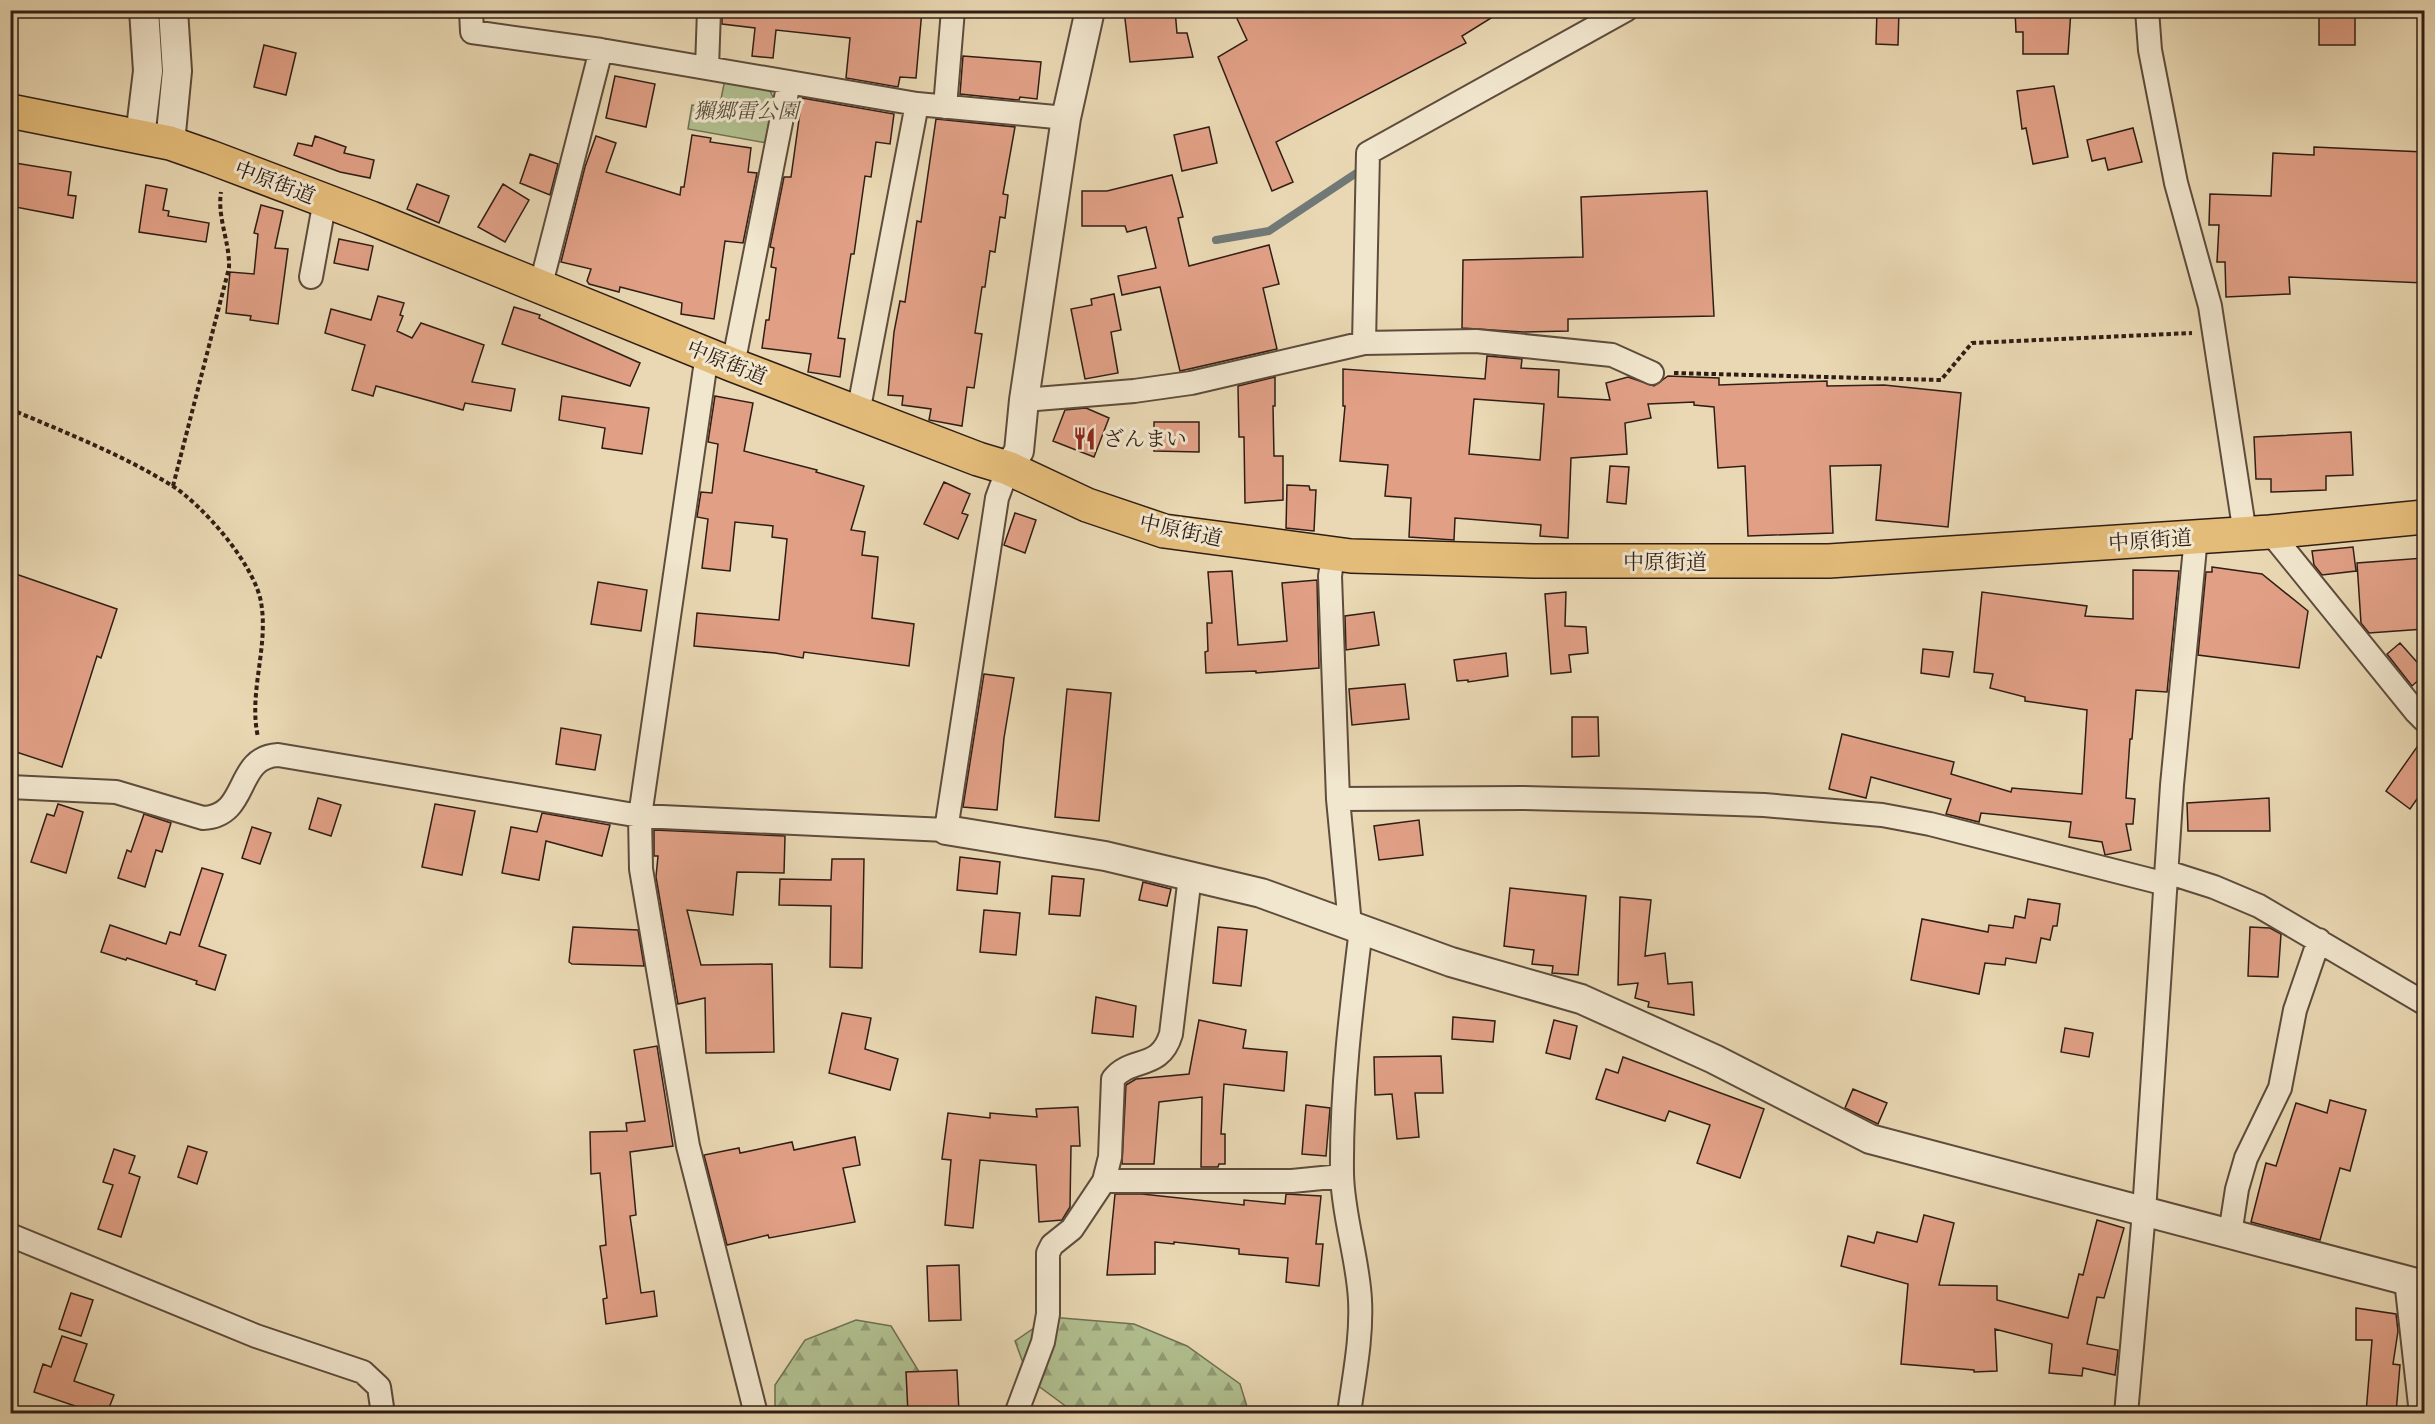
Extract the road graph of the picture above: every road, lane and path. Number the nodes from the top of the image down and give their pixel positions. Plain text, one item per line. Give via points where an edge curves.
1 (144, 10) edge
2 (173, 10) edge
3 (471, 10) edge
4 (709, 10) edge
5 (953, 10) edge
6 (1090, 10) edge
7 (1626, 10) edge
8 (2147, 10) edge
9 (601, 50) junction
10 (707, 68) junction
11 (789, 82) junction
12 (917, 104) junction
13 (945, 107) junction
14 (10, 111) edge
15 (1066, 118) junction
16 (155, 140) junction
17 (230, 164) junction
18 (325, 201) junction
19 (311, 277) dead end
20 (540, 288) junction
21 (2214, 332) junction
22 (1364, 343) junction
23 (722, 361) junction
24 (1652, 373) joint
25 (1024, 400) junction
26 (10, 409) edge
27 (858, 413) junction
28 (1008, 468) junction
29 (172, 486) junction
30 (2424, 517) edge
31 (2258, 533) junction
32 (2196, 537) junction
33 (1333, 555) junction
34 (2424, 720) edge
35 (262, 757) junction
36 (10, 788) edge
37 (1338, 799) junction
38 (640, 816) junction
39 (946, 830) junction
40 (1190, 876) junction
41 (2167, 878) junction
42 (1356, 927) junction
43 (2319, 940) junction
44 (2424, 1003) edge
45 (1342, 1176) junction
46 (1104, 1181) junction
47 (2144, 1212) junction
48 (2230, 1234) junction
49 (10, 1235) edge
50 (2415, 1283) edge
51 (383, 1413) edge
52 (756, 1413) edge
53 (1016, 1413) edge
54 (1349, 1413) edge
55 (2126, 1413) edge
56 (2421, 1413) edge

1 - 16 street
2 - 16 street via 177,71
3 - 9 street via 472,32
4 - 10 street
5 - 13 street
6 - 15 street
7 - 22 street via 1368,153
8 - 21 street via 2150,50 2176,183
9 - 10 street
9 - 20 street
10 - 11 street
11 - 12 street
11 - 23 street
12 - 13 street
12 - 27 street
13 - 15 street
14 - 16 main road, 中原街道
15 - 25 street
16 - 17 main road, 中原街道
17 - 18 main road, 中原街道
17 - 29 path via 220,201 230,268
18 - 19 street
18 - 20 main road, 中原街道
20 - 23 main road, 中原街道
21 - 24 path via 1972,343 1941,380
21 - 31 street
22 - 24 street via 1476,341 1612,355
22 - 25 street via 1191,383
23 - 27 main road, 中原街道
23 - 38 street via 703,380
25 - 28 street via 1019,451
26 - 29 path
27 - 28 main road, 中原街道
28 - 33 main road, 中原街道 via 1087,505 1164,531
28 - 39 street via 997,498
29 - 35 path via 210,519 235,548 261,601 254,717
30 - 31 main road, 中原街道
31 - 32 main road, 中原街道
31 - 34 street
32 - 33 main road, 中原街道 via 1829,561 1534,561
32 - 41 street
33 - 37 street via 1330,576
35 - 36 street via 230,807 213,817 203,818 116,792
35 - 38 street via 278,755
37 - 41 street via 1645,801 1764,805 1882,815
37 - 42 street
38 - 39 street
38 - 52 street via 641,869 688,1146
39 - 40 street via 1105,856
40 - 42 street via 1261,893
40 - 46 street via 1168,1046 1161,1055 1118,1073 1113,1079 1110,1157
41 - 43 street via 2214,887 2259,906
41 - 47 street
42 - 45 street
42 - 47 street via 1451,962 1581,999 1714,1059 1870,1139
43 - 44 street
43 - 48 street via 2295,1010 2280,1088 2255,1138 2237,1189
45 - 46 street via 1292,1181
45 - 54 street via 1360,1300
46 - 53 street via 1072,1230 1052,1245 1048,1253 1048,1314 1043,1342
47 - 48 street
47 - 55 street
48 - 50 street
49 - 51 street via 256,1336 363,1372 379,1387
50 - 56 street

